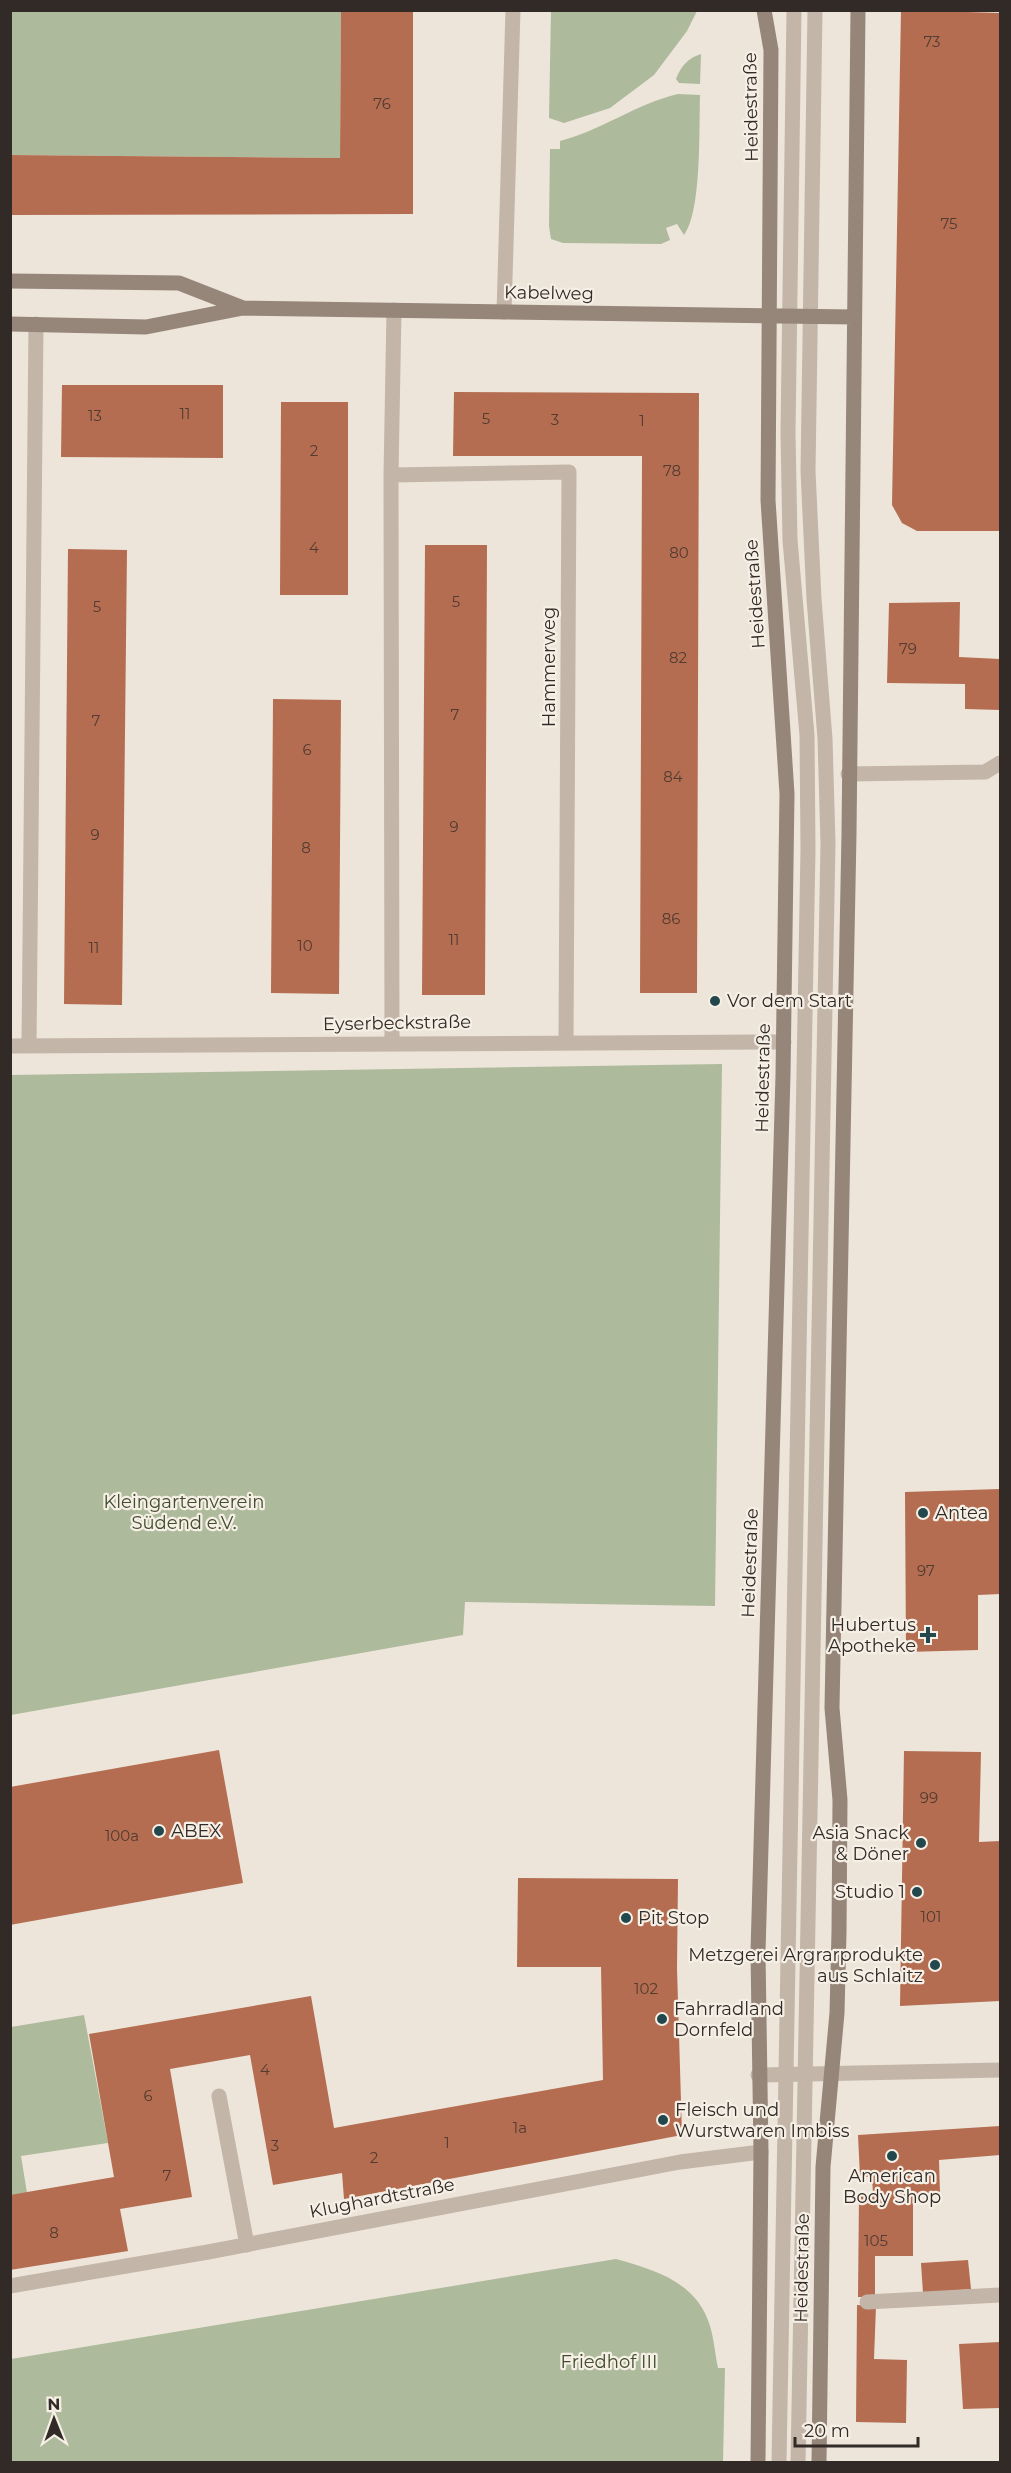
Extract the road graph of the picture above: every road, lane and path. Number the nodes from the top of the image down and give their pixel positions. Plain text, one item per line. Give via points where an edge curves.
1 (513, 10) edge
2 (764, 10) edge
3 (794, 10) edge
4 (815, 10) edge
5 (858, 10) edge
6 (10, 281) edge
7 (243, 308) junction
8 (394, 310) junction
9 (504, 312) junction
10 (769, 316) junction
11 (790, 316) junction
12 (812, 316) junction
13 (854, 317) junction
14 (10, 324) edge
15 (36, 324) junction
16 (391, 475) junction
17 (1000, 763) edge
18 (848, 774) junction
19 (566, 1041) junction
20 (784, 1042) junction
21 (392, 1043) junction
22 (10, 1046) edge
23 (29, 1046) junction
24 (1000, 2070) edge
25 (830, 2074) junction
26 (758, 2075) junction
27 (787, 2075) junction
28 (805, 2075) junction
29 (219, 2096) dead end
30 (761, 2152) junction
31 (247, 2245) junction
32 (10, 2286) edge
33 (1000, 2295) edge
34 (867, 2302) dead end
35 (758, 2463) edge
36 (779, 2463) edge
37 (798, 2463) edge
38 (819, 2463) edge

1 - 9 street
2 - 10 main road, Heidestraße via 771,50
3 - 11 street
4 - 12 street
5 - 13 main road, Heidestraße
6 - 7 main road, Kabelweg via 179,283
7 - 8 main road, Kabelweg
7 - 15 main road, Kabelweg via 146,327
8 - 9 main road, Kabelweg
8 - 16 street
9 - 10 main road, Kabelweg
10 - 11 main road, Kabelweg
10 - 20 main road, Heidestraße via 768,500 787,794
11 - 12 main road, Kabelweg
11 - 27 street via 790,540 807,735 808,849
12 - 13 main road, Kabelweg
12 - 28 street via 808,482 828,843
13 - 18 main road, Heidestraße
14 - 15 main road, Kabelweg
15 - 23 street
16 - 19 street, Hammerweg via 569,472
16 - 21 street
17 - 18 street via 985,772
18 - 25 main road, Heidestraße via 832,1708 840,1800 839,1943
19 - 20 street, Eyserbeckstraße
19 - 21 street, Eyserbeckstraße
20 - 26 main road, Heidestraße via 758,1952
21 - 23 street, Eyserbeckstraße
22 - 23 street, Eyserbeckstraße
24 - 25 street
25 - 28 street
25 - 38 main road, Heidestraße via 823,2167
26 - 27 street
26 - 30 main road, Heidestraße
27 - 28 street
27 - 36 street
28 - 37 street
29 - 31 street
30 - 31 street, Klughardtstraße via 680,2162
30 - 35 main road, Heidestraße
31 - 32 street, Klughardtstraße
33 - 34 street

